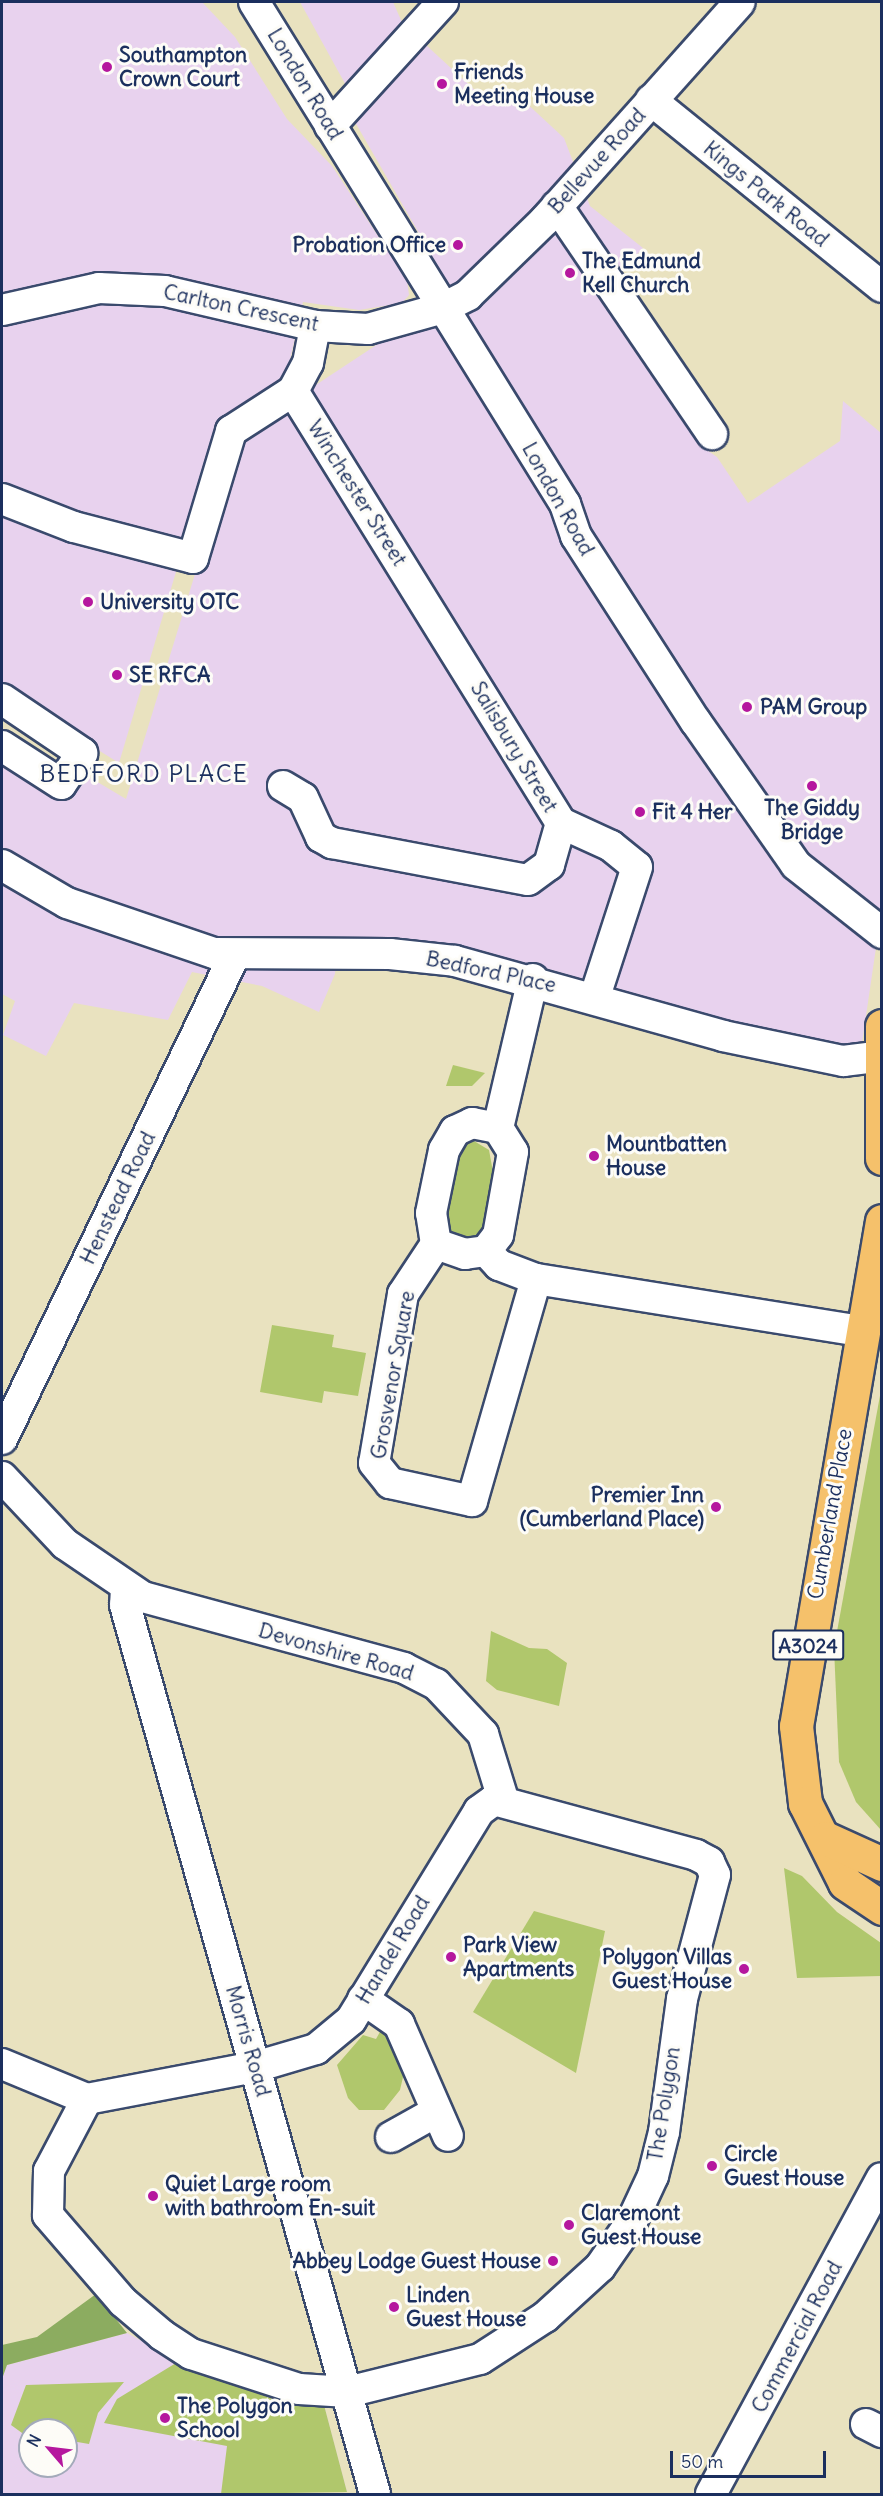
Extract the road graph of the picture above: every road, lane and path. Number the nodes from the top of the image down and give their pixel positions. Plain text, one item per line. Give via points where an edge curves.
1 (254, 2) edge
2 (443, 2) edge
3 (740, 2) edge
4 (651, 100) junction
5 (330, 126) junction
6 (557, 206) junction
7 (882, 287) edge
8 (443, 308) junction
9 (2, 310) edge
10 (315, 326) junction
11 (293, 391) junction
12 (712, 434) dead end
13 (2, 499) edge
14 (421, 596) joint
15 (2, 699) edge
16 (2, 746) edge
17 (283, 786) dead end
18 (561, 823) junction
19 (2, 865) edge
20 (882, 933) edge
21 (234, 956) junction
22 (533, 979) junction
23 (595, 996) junction
24 (881, 1046) edge
25 (498, 1128) junction
26 (882, 1158) edge
27 (882, 1221) edge
28 (436, 1244) junction
29 (486, 1251) junction
30 (536, 1279) junction
31 (862, 1331) junction
32 (2, 1439) edge
33 (2, 1477) edge
34 (126, 1588) junction
35 (503, 1799) junction
36 (825, 1838) junction
37 (882, 1864) edge
38 (882, 1908) edge
39 (363, 1999) junction
40 (2, 2064) edge
41 (255, 2067) junction
42 (87, 2099) junction
43 (392, 2137) dead end
44 (882, 2178) edge
45 (348, 2392) junction
46 (375, 2494) edge
47 (711, 2494) edge

1 - 5 street, London Road
2 - 5 street
3 - 4 street, Bellevue Road
4 - 6 street, Bellevue Road
4 - 7 street, Kings Park Road
5 - 8 street, London Road
6 - 8 street, Bellevue Road via 468,295
6 - 12 street
8 - 10 street, Carlton Crescent via 368,329
8 - 20 street, London Road via 565,504 576,536 769,829 806,876
9 - 10 street, Carlton Crescent via 99,288 165,291
10 - 11 street via 308,363
11 - 13 street via 231,431 193,558 74,527
11 - 14 street, Winchester Street
14 - 18 street, Salisbury Street
15 - 16 street via 82,753 60,784
17 - 18 street via 303,798 321,837 332,843 528,880 549,865
18 - 23 street, Salisbury Street via 610,846 637,867
19 - 21 street, Bedford Place via 58,900 106,920 165,941
21 - 22 street, Bedford Place via 428,956
21 - 32 street, Henstead Road
22 - 23 street, Bedford Place
22 - 25 street
23 - 24 street, Bedford Place via 723,1036 843,1061
24 - 26 main road
25 - 28 street via 472,1123 455,1131 444,1149 431,1213
25 - 29 street via 513,1152 498,1235
27 - 31 main road, Cumberland Place / A3024
28 - 29 street via 465,1254
28 - 30 street, Grosvenor Square via 403,1294 374,1463 390,1483 472,1501
29 - 30 street via 499,1265
30 - 31 street
31 - 36 main road, Cumberland Place / A3024 via 796,1726 806,1803
33 - 34 street, Devonshire Road via 65,1544
34 - 35 street, Devonshire Road via 158,1604 405,1668 436,1684 464,1707 483,1734
34 - 41 street, Morris Road via 125,1605
35 - 39 street, Handel Road via 479,1810
35 - 45 street, The Polygon via 709,1862 715,1875 710,1909 682,1999 663,2133 652,2176 632,2221 600,2267 545,2317 480,2359
36 - 37 main road
36 - 38 main road, Cumberland Place / A3024 via 845,1883
39 - 41 street, Handel Road via 351,2020 316,2049
39 - 43 street via 399,2024 441,2124
40 - 42 street
41 - 42 street, Handel Road
41 - 45 street, Morris Road
42 - 45 street, The Polygon via 45,2187 48,2214 64,2236 123,2302 191,2354 299,2389
44 - 47 street, Commercial Road
45 - 46 street, Morris Road

